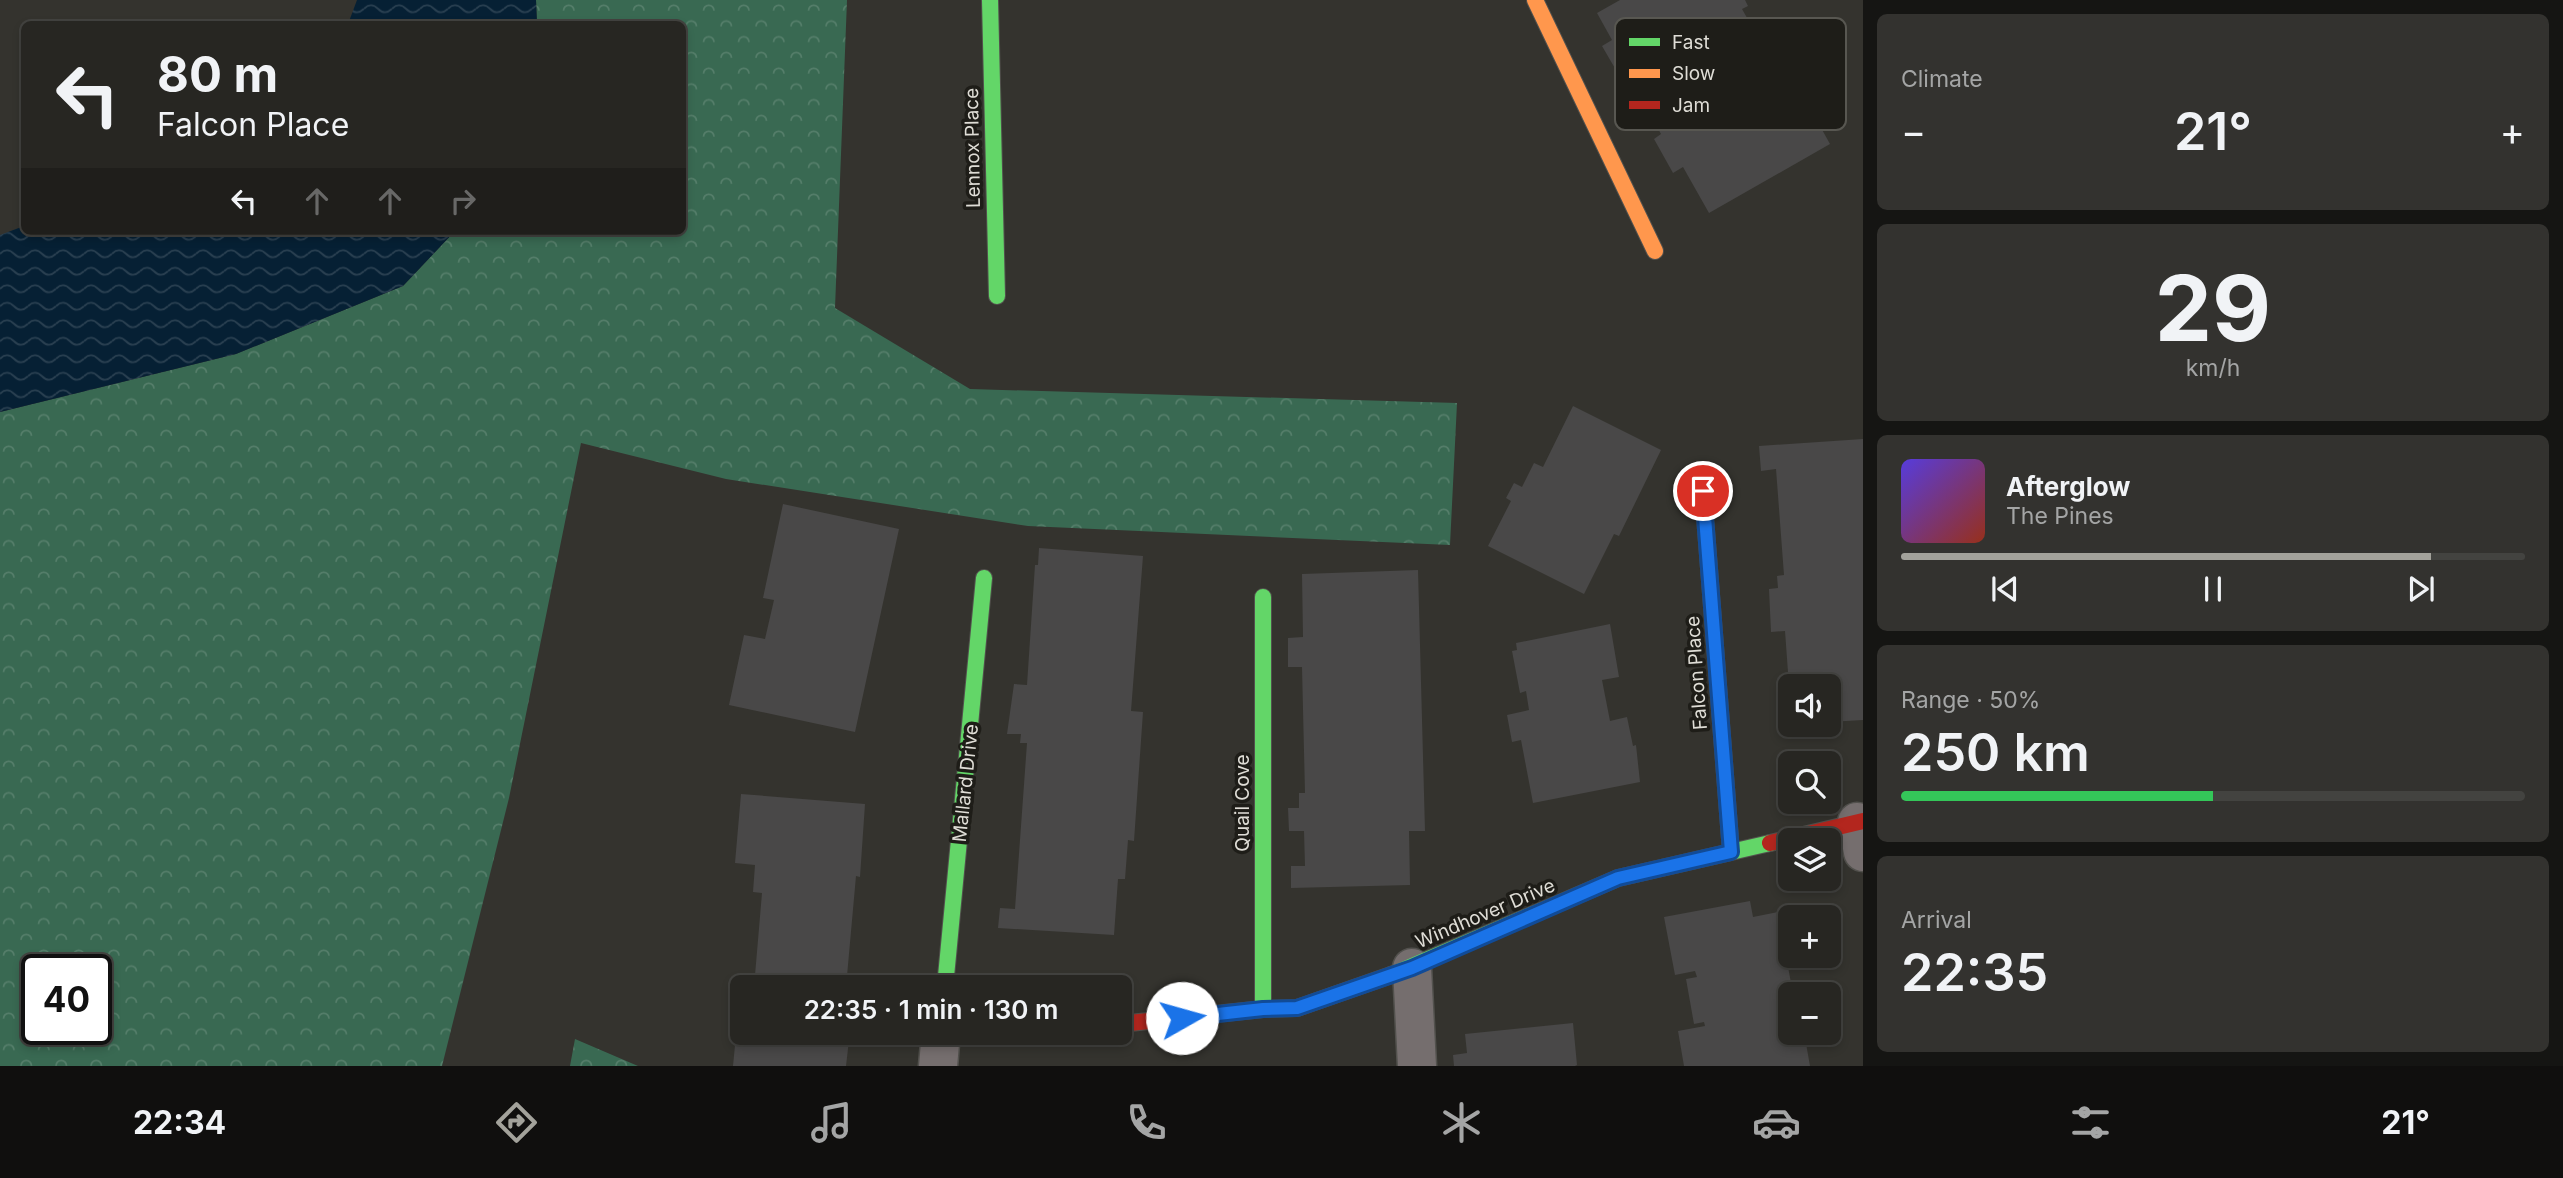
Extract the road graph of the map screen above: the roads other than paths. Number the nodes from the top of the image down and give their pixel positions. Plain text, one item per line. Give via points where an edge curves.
1 (990, 0) edge
2 (1535, 0) edge
3 (1655, 251) dead end
4 (997, 296) dead end
5 (1703, 491) dead end
6 (984, 578) dead end
7 (1263, 597) dead end
8 (1861, 832) edge
9 (1731, 852) junction
10 (1412, 968) junction
11 (946, 975) edge
12 (1263, 1009) junction
13 (1132, 1023) edge
14 (940, 1045) edge
15 (938, 1066) edge
16 (1417, 1066) edge

1 - 4 street, Lennox Place
2 - 3 street
5 - 9 street, Falcon Place
6 - 11 street, Mallard Drive
7 - 12 street, Quail Cove
8 - 9 street, Windhover Drive
9 - 10 street, Windhover Drive via 1618,878
10 - 12 street, Windhover Drive via 1297,1008
10 - 16 street
12 - 13 street, Windhover Drive
14 - 15 street

